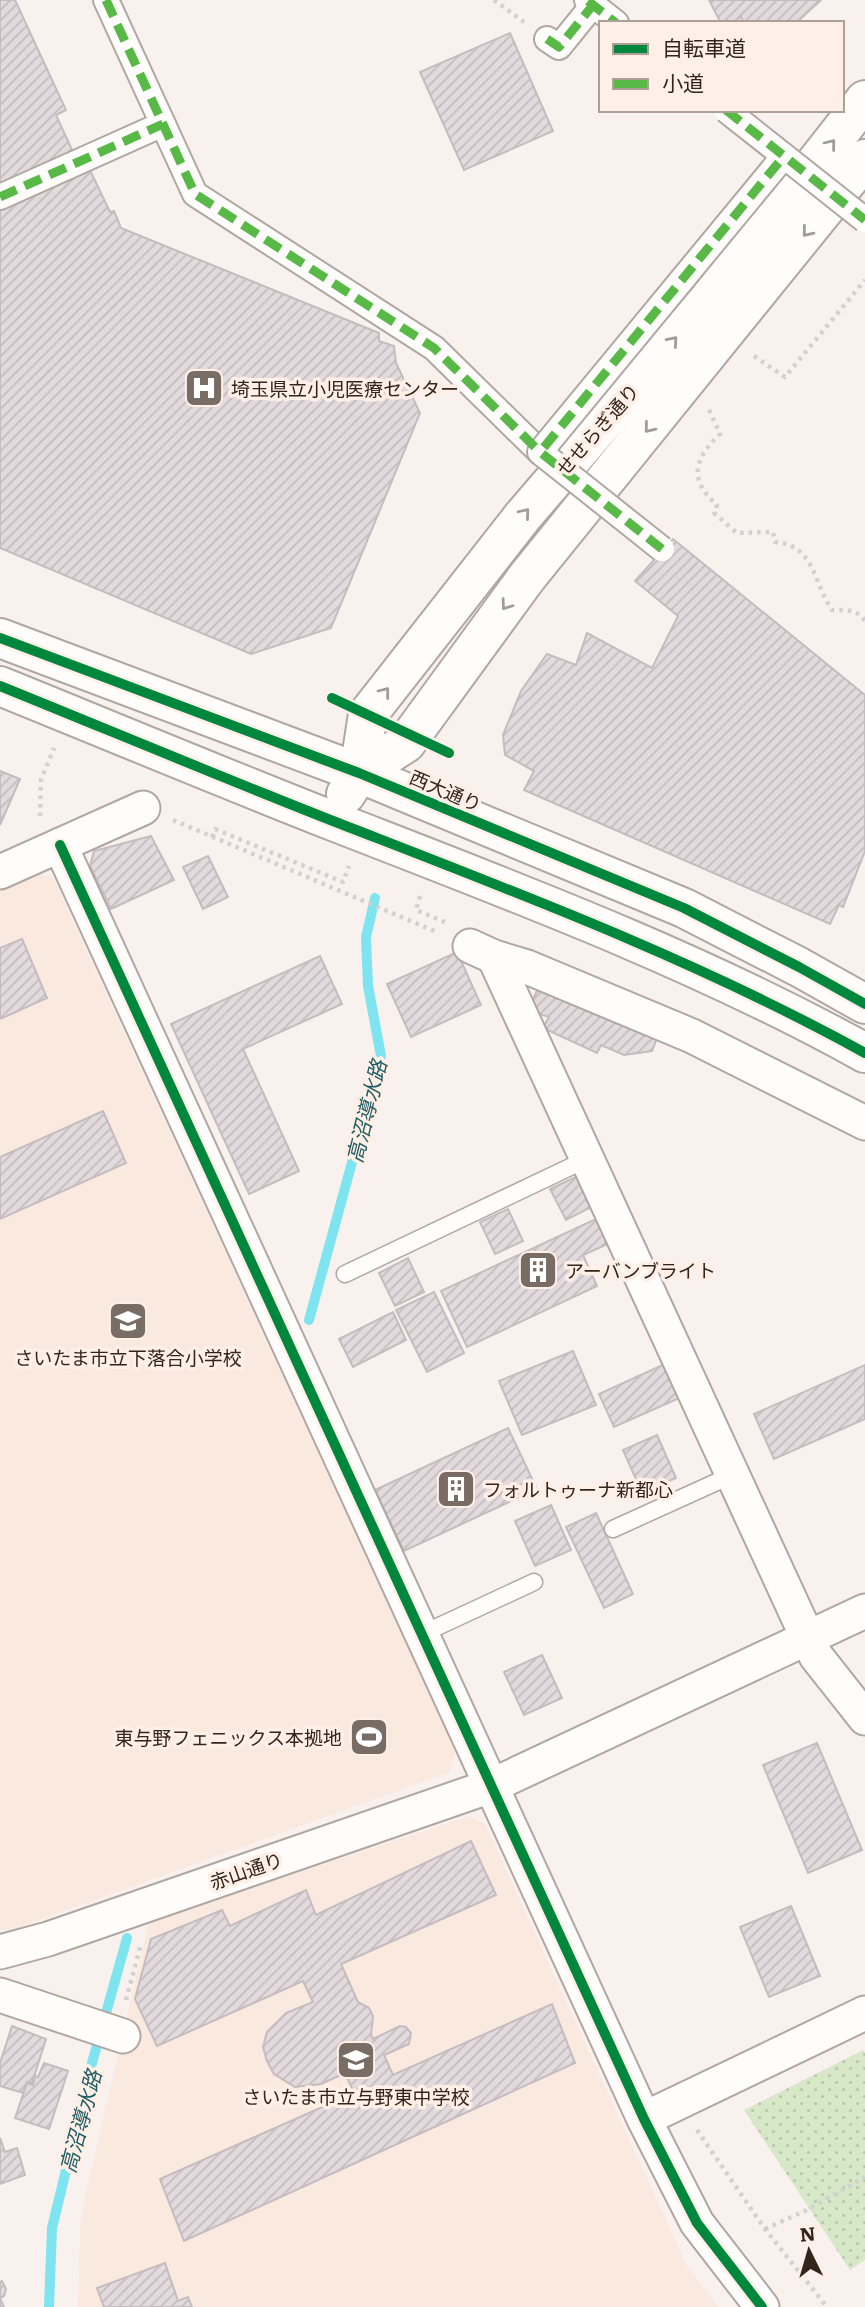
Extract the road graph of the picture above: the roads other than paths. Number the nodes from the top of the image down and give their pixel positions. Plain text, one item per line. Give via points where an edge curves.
1 (107, 0) edge
2 (590, 2) edge
3 (614, 21) edge
4 (547, 38) dead end
5 (865, 100) edge
6 (729, 112) edge
7 (163, 124) junction
8 (784, 156) junction
9 (865, 159) edge
10 (0, 197) edge
11 (865, 220) edge
12 (540, 452) junction
13 (662, 549) dead end
14 (0, 638) edge
15 (0, 686) edge
16 (359, 773) junction
17 (143, 808) road end
18 (330, 819) junction
19 (52, 836) junction
20 (0, 872) edge
21 (865, 1004) edge
22 (865, 1053) edge
23 (865, 1123) edge
24 (587, 1159) junction
25 (345, 1274) dead end
26 (732, 1475) junction
27 (613, 1529) dead end
28 (534, 1582) dead end
29 (865, 1611) edge
30 (422, 1634) junction
31 (806, 1636) junction
32 (865, 1718) edge
33 (491, 1786) junction
34 (0, 1952) edge
35 (0, 1995) edge
36 (865, 2013) edge
37 (109, 2032) road end
38 (644, 2119) junction
39 (762, 2307) edge

1 - 7 street
2 - 3 street
2 - 4 street via 559,47
16 -> 5 street, せせらぎ通り via 368,714 523,516 709,299
6 - 8 street, bridge
7 - 10 street
7 - 12 street via 195,194 434,348
8 - 11 street, bridge
8 - 12 street, bridge
9 -> 16 street, せせらぎ通り via 527,577 406,743
12 - 13 street, bridge
14 - 16 street, 西大通り
15 - 18 street
16 - 18 street, せせらぎ通り
16 - 21 street, 西大通り via 684,908
17 - 19 street
18 - 22 street via 543,902 698,969
19 - 20 street
19 - 30 street
23 - 24 street via 692,1036 482,952
24 - 25 lane
24 - 26 street
26 - 27 lane
26 - 31 street
28 - 30 lane
29 - 31 street, 赤山通り
30 - 33 street
31 - 32 street via 816,1656
31 - 33 street, 赤山通り
33 - 34 street, 赤山通り
33 - 38 street
35 - 37 street
36 - 38 street
38 - 39 street via 697,2223

